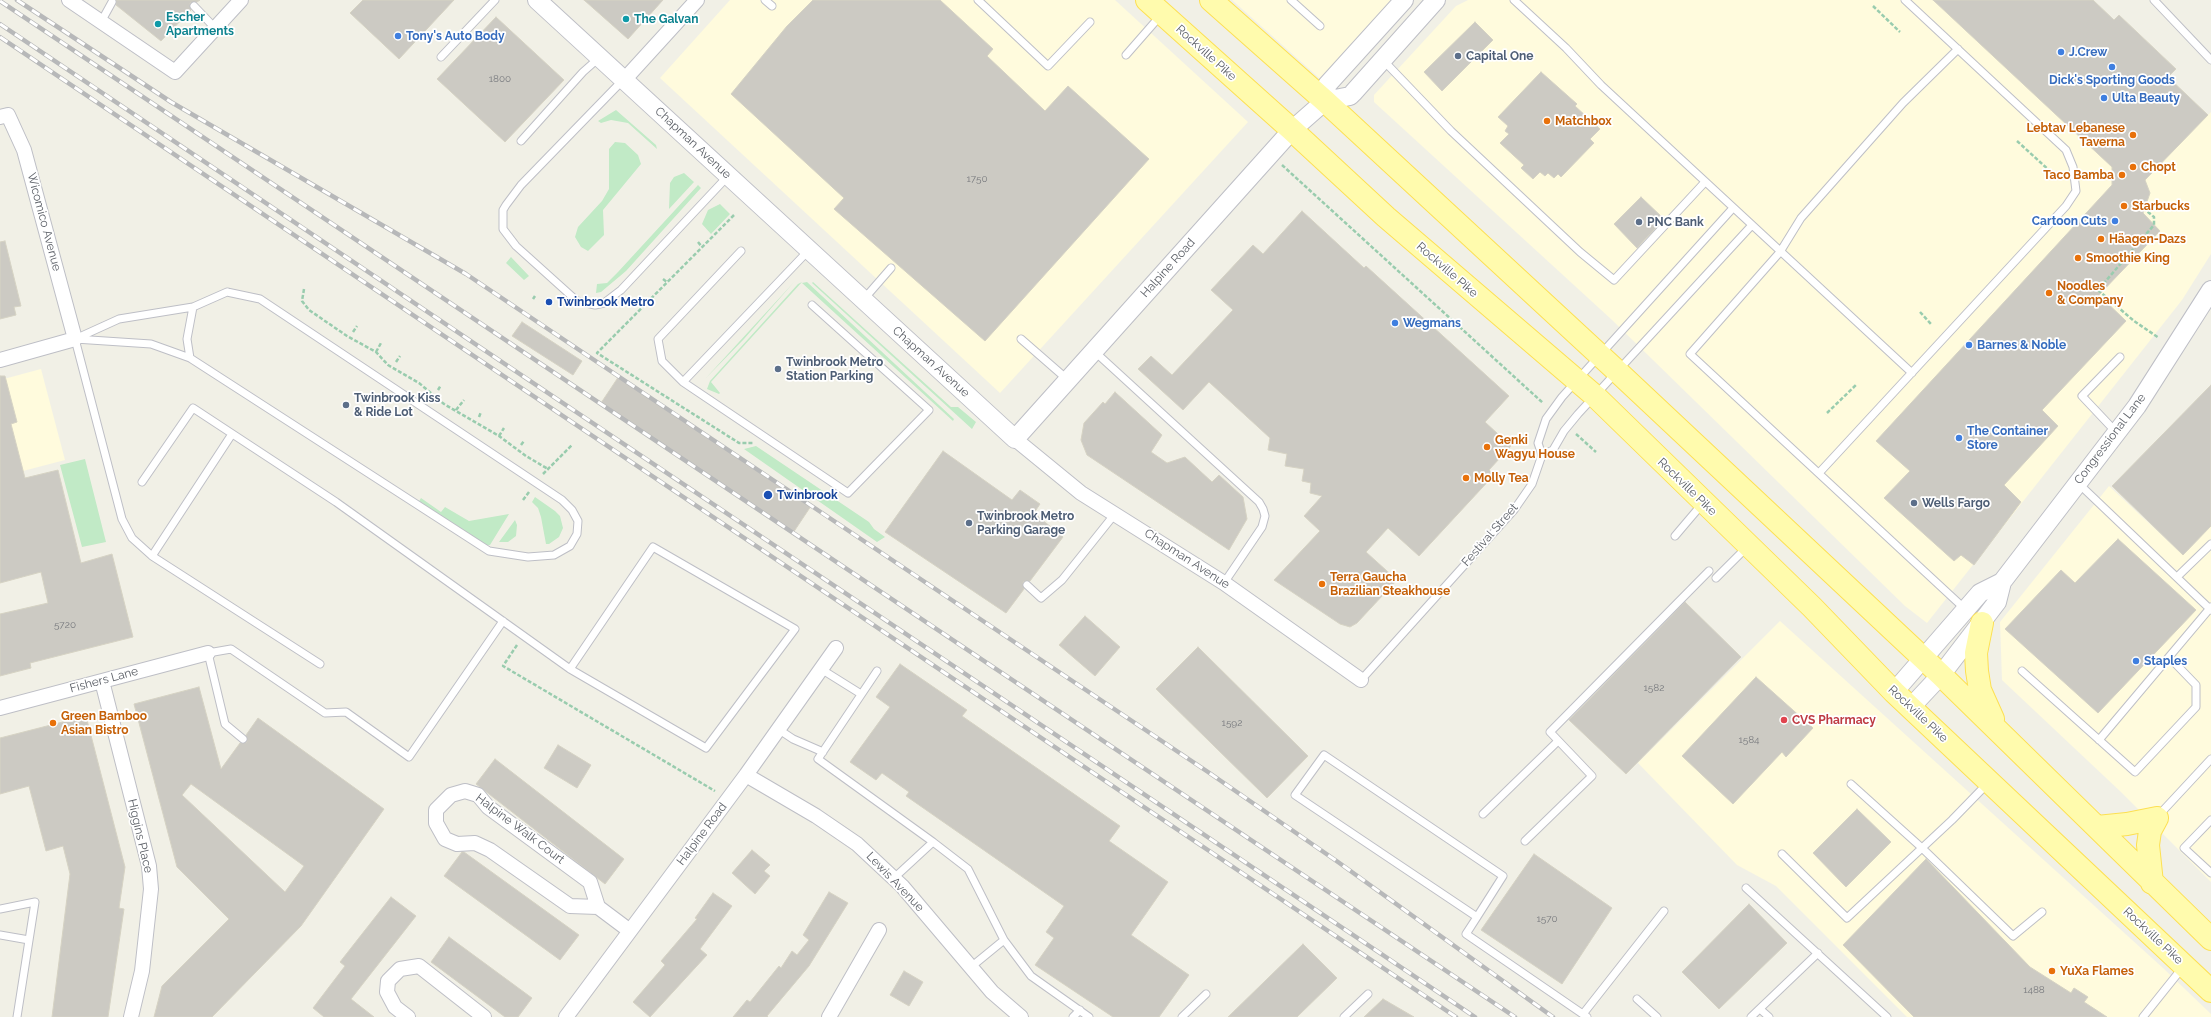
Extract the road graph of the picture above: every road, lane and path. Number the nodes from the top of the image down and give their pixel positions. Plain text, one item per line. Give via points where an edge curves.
1 (69, 0) edge
2 (241, 0) edge
3 (496, 0) edge
4 (537, 0) edge
5 (697, 0) edge
6 (765, 0) edge
7 (978, 0) edge
8 (1211, 0) edge
9 (1291, 0) edge
10 (1404, 0) edge
11 (1436, 0) edge
12 (1514, 0) edge
13 (1905, 0) edge
14 (2154, 0) edge
15 (112, 2) dead end
16 (194, 6) dead end
17 (772, 6) dead end
18 (1874, 6) dead end
19 (1155, 7) edge
20 (101, 22) junction
21 (1090, 22) dead end
22 (1320, 26) dead end
23 (215, 28) junction
24 (1900, 32) dead end
25 (1958, 49) junction
26 (1126, 55) dead end
27 (441, 57) dead end
28 (600, 57) junction
29 (1383, 59) junction
30 (2211, 60) edge
31 (625, 79) junction
32 (1325, 101) junction
33 (0, 117) edge
34 (1292, 130) junction
35 (2017, 140) dead end
36 (521, 141) dead end
37 (1271, 154) junction
38 (2051, 172) dead end
39 (728, 176) junction
40 (2075, 178) junction
41 (2112, 178) dead end
42 (1705, 182) junction
43 (1733, 208) junction
44 (2144, 208) dead end
45 (734, 215) dead end
46 (1752, 225) junction
47 (698, 242) dead end
48 (702, 247) junction
49 (809, 250) junction
50 (741, 251) dead end
51 (1780, 252) junction
52 (891, 268) dead end
53 (663, 279) dead end
54 (667, 282) junction
55 (304, 289) dead end
56 (2211, 290) edge
57 (863, 300) junction
58 (812, 305) dead end
59 (193, 307) junction
60 (1920, 312) dead end
61 (1931, 324) dead end
62 (357, 326) dead end
63 (353, 332) dead end
64 (1021, 338) dead end
65 (2158, 338) dead end
66 (75, 339) junction
67 (381, 343) dead end
68 (1094, 350) junction
69 (376, 352) junction
70 (1600, 355) junction
71 (400, 356) dead end
72 (2120, 357) dead end
73 (190, 358) junction
74 (0, 360) edge
75 (396, 362) dead end
76 (1618, 372) junction
77 (1912, 373) junction
78 (1068, 380) junction
79 (1576, 380) junction
80 (683, 382) junction
81 (1857, 384) dead end
82 (441, 385) dead end
83 (438, 390) dead end
84 (1595, 396) junction
85 (464, 400) dead end
86 (456, 410) junction
87 (1552, 411) junction
88 (481, 412) dead end
89 (1827, 413) dead end
90 (479, 416) dead end
91 (1568, 426) junction
92 (504, 428) dead end
93 (2116, 432) junction
94 (232, 434) junction
95 (499, 436) junction
96 (1015, 438) junction
97 (524, 441) dead end
98 (754, 442) dead end
99 (572, 445) dead end
100 (521, 446) dead end
101 (1596, 452) dead end
102 (1542, 454) junction
103 (1819, 473) junction
104 (142, 482) dead end
105 (2077, 482) junction
106 (530, 490) dead end
107 (523, 500) dead end
108 (1704, 503) junction
109 (1114, 515) junction
110 (1675, 536) dead end
111 (2211, 544) edge
112 (1748, 545) junction
113 (152, 556) junction
114 (1709, 571) dead end
115 (2177, 577) junction
116 (1716, 578) dead end
117 (1224, 583) junction
118 (1028, 585) dead end
119 (2211, 608) edge
120 (1974, 617) junction
121 (503, 621) junction
122 (518, 643) dead end
123 (836, 648) dead end
124 (208, 653) junction
125 (2169, 657) junction
126 (1924, 659) junction
127 (320, 664) dead end
128 (570, 669) junction
129 (821, 669) junction
130 (877, 671) dead end
131 (2022, 671) dead end
132 (1941, 675) junction
133 (102, 680) junction
134 (1361, 680) joint
135 (1894, 692) junction
136 (861, 694) junction
137 (1911, 707) junction
138 (0, 708) edge
139 (778, 729) junction
140 (2000, 733) junction
141 (243, 738) dead end
142 (2099, 740) junction
143 (1558, 741) junction
144 (823, 752) junction
145 (2211, 759) edge
146 (746, 775) junction
147 (1989, 781) junction
148 (1851, 784) dead end
149 (719, 793) dead end
150 (1483, 814) dead end
151 (2157, 818) junction
152 (2211, 820) edge
153 (2097, 827) junction
154 (1525, 841) dead end
155 (933, 842) junction
156 (1922, 848) junction
157 (1782, 854) dead end
158 (2211, 873) edge
159 (894, 878) junction
160 (2152, 883) junction
161 (1746, 888) dead end
162 (598, 907) junction
163 (0, 909) edge
164 (1664, 911) dead end
165 (2042, 912) dead end
166 (1477, 917) junction
167 (880, 930) dead end
168 (630, 932) junction
169 (0, 935) edge
170 (2211, 939) edge
171 (29, 940) junction
172 (1004, 940) junction
173 (1818, 953) junction
174 (2184, 966) junction
175 (971, 967) junction
176 (2211, 991) edge
177 (1206, 994) dead end
178 (1368, 994) dead end
179 (1637, 998) dead end
180 (1760, 1009) junction
181 (1080, 1010) junction
182 (831, 1016) edge
183 (1585, 1016) edge
184 (17, 1017) edge
185 (131, 1017) edge
186 (408, 1017) edge
187 (484, 1017) edge
188 (566, 1017) edge
189 (1021, 1017) edge
190 (1073, 1017) edge
191 (1089, 1017) edge
192 (1182, 1017) edge
193 (1344, 1017) edge
194 (1657, 1017) edge
195 (1751, 1017) edge
196 (1769, 1017) edge
197 (1887, 1017) edge
198 (2143, 1017) edge

1 - 20 street
2 - 23 street
3 - 27 lane
4 - 28 street, Chapman Avenue
5 - 31 street
6 - 17 lane
7 - 21 lane via 1048,66
8 - 32 main road
9 - 22 lane
10 - 32 street via 1327,85
11 - 29 street, Halpine Road
12 - 42 lane
13 - 25 lane
14 - 30 lane
15 - 20 lane
16 - 23 lane
18 - 24 path
19 - 26 lane
19 - 34 main road, Rockville Pike
20 - 23 street via 175,72
25 - 40 lane via 2066,150 2074,167
25 - 51 lane via 1903,103 1801,218
28 - 31 street, Chapman Avenue
28 - 36 lane via 583,72
29 - 32 street, Halpine Road via 1350,96
29 - 42 lane via 1451,131 1580,252 1614,280
31 - 39 street, Chapman Avenue
31 - 39 lane via 521,185 506,205 503,210 503,228 516,246 577,301 604,304 621,290
32 - 34 street, Halpine Road
32 - 70 main road
33 - 66 street, Wicomico Avenue via 8,116 24,150
34 - 37 street, Halpine Road
34 - 79 main road, Rockville Pike via 1386,217
35 - 38 path
37 - 68 street, Halpine Road
37 - 87 path
39 - 49 street, Chapman Avenue
40 - 41 path
40 - 77 lane via 2076,191 2066,206
42 - 43 lane
43 - 46 lane
43 - 70 lane, Festival Street
44 - 65 path via 2154,217 2154,225 2098,290
45 - 48 path
46 - 51 lane
46 - 76 lane
47 - 48 path
48 - 54 path
49 - 57 street, Chapman Avenue
49 - 80 lane
50 - 80 lane via 658,339 662,361
51 - 77 lane
51 - 103 lane via 1690,354
52 - 57 lane
53 - 54 path
54 - 98 path via 597,353 739,443
55 - 69 path via 302,301 310,310 346,336
56 - 93 street, Congressional Lane via 2137,406
57 - 96 street, Chapman Avenue
58 - 80 lane via 929,410 848,493
59 - 66 lane via 119,318
59 - 73 lane via 187,339
59 - 73 lane via 227,292 260,299 562,500 578,521 576,534 570,546 554,555 528,557 489,551
60 - 61 path
62 - 63 path
64 - 78 lane
66 - 73 lane via 151,344
66 - 74 street
66 - 113 lane via 122,519 132,538
67 - 69 path
68 - 78 street, Halpine Road
68 - 117 lane via 1259,502 1263,509 1265,516 1262,528
69 - 86 path via 393,369 419,383 444,404
70 - 76 main road
70 - 79 lane, Festival Street
71 - 75 path
72 - 93 lane via 2082,396
76 - 84 lane
76 - 126 main road
77 - 103 lane
78 - 96 street, Halpine Road
79 - 84 main road, Rockville Pike
79 - 87 lane, Festival Street
81 - 89 path
82 - 83 path
84 - 91 lane
84 - 108 main road, Rockville Pike
85 - 86 path
86 - 95 path
87 - 102 lane, Festival Street via 1546,419 1538,443
88 - 90 path
91 - 101 path
91 - 102 lane via 1552,450
92 - 95 path
93 - 105 street, Congressional Lane
94 - 104 lane via 193,408
94 - 113 lane
94 - 121 lane via 346,509
95 - 99 path via 548,469
96 - 109 street, Chapman Avenue via 1081,493
97 - 100 path
102 - 134 lane, Festival Street via 1532,484 1514,510
103 - 120 lane
105 - 115 lane
105 - 120 street, Congressional Lane via 2002,582 1997,602
106 - 107 path
108 - 110 lane
108 - 112 main road, Rockville Pike
109 - 117 street, Chapman Avenue via 1146,532
109 - 118 lane via 1062,580 1041,598
111 - 115 lane
112 - 116 lane
112 - 135 main road, Rockville Pike
113 - 127 lane
114 - 143 lane via 1550,732
115 - 119 lane
117 - 134 street, Chapman Avenue
119 - 125 lane
120 - 126 street, Congressional Lane
120 - 132 street, Congressional Lane
120 - 140 main road via 1980,690
121 - 124 lane via 409,757 346,712 326,713 231,649
121 - 128 lane
122 - 149 path via 503,666
123 - 129 street, Halpine Road
124 - 133 street, Fishers Lane
124 - 141 lane via 225,724
125 - 142 lane
125 - 142 lane via 2196,685 2196,707 2135,772
126 - 132 main road
126 - 135 street, Congressional Lane
128 - 128 lane via 653,547 795,629 706,748
129 - 136 lane
129 - 139 street, Halpine Road
130 - 136 lane
131 - 142 lane
132 - 137 street, Congressional Lane
132 - 140 main road
133 - 138 street, Fishers Lane
133 - 185 street, Higgins Place via 149,866 151,888 142,971
135 - 137 main road, Rockville Pike
136 - 144 lane
137 - 147 main road, Rockville Pike
139 - 144 lane via 793,739
139 - 146 street, Halpine Road
140 - 153 main road
143 - 150 lane
143 - 154 lane via 1592,776
144 - 155 lane via 818,759
145 - 151 lane
146 - 159 street, Lewis Avenue via 816,816 857,844
146 - 168 street, Halpine Road
147 - 156 lane
147 - 174 main road, Rockville Pike
148 - 156 lane
151 - 153 main road
151 - 160 main road via 2150,831 2148,846
152 - 158 lane via 2184,848
153 - 160 main road
155 - 159 lane
155 - 172 lane via 968,869
156 - 157 lane via 1848,918
156 - 165 lane via 2013,936
159 - 175 street, Lewis Avenue
160 - 170 main road
161 - 173 lane
162 - 162 street, Halpine Walk Court via 590,882 488,807 478,795 465,791 451,795 436,810 436,823 445,839 457,844 475,843 490,850 570,906
162 - 168 street
163 - 171 lane via 35,902
164 - 183 lane
166 - 166 lane via 1503,876 1324,755 1295,795
166 - 183 lane via 1466,934
167 - 182 street
168 - 188 street, Halpine Road
169 - 171 lane
171 - 184 lane
172 - 175 lane
172 - 181 lane via 1031,976
173 - 180 lane
173 - 197 lane
174 - 176 main road, Rockville Pike
174 - 198 lane
175 - 189 street, Lewis Avenue via 992,992
177 - 192 lane
178 - 193 lane
179 - 194 lane
180 - 195 lane
180 - 196 lane
181 - 190 lane
181 - 191 lane
186 - 187 street via 392,1002 387,992 388,981 400,969 419,966

